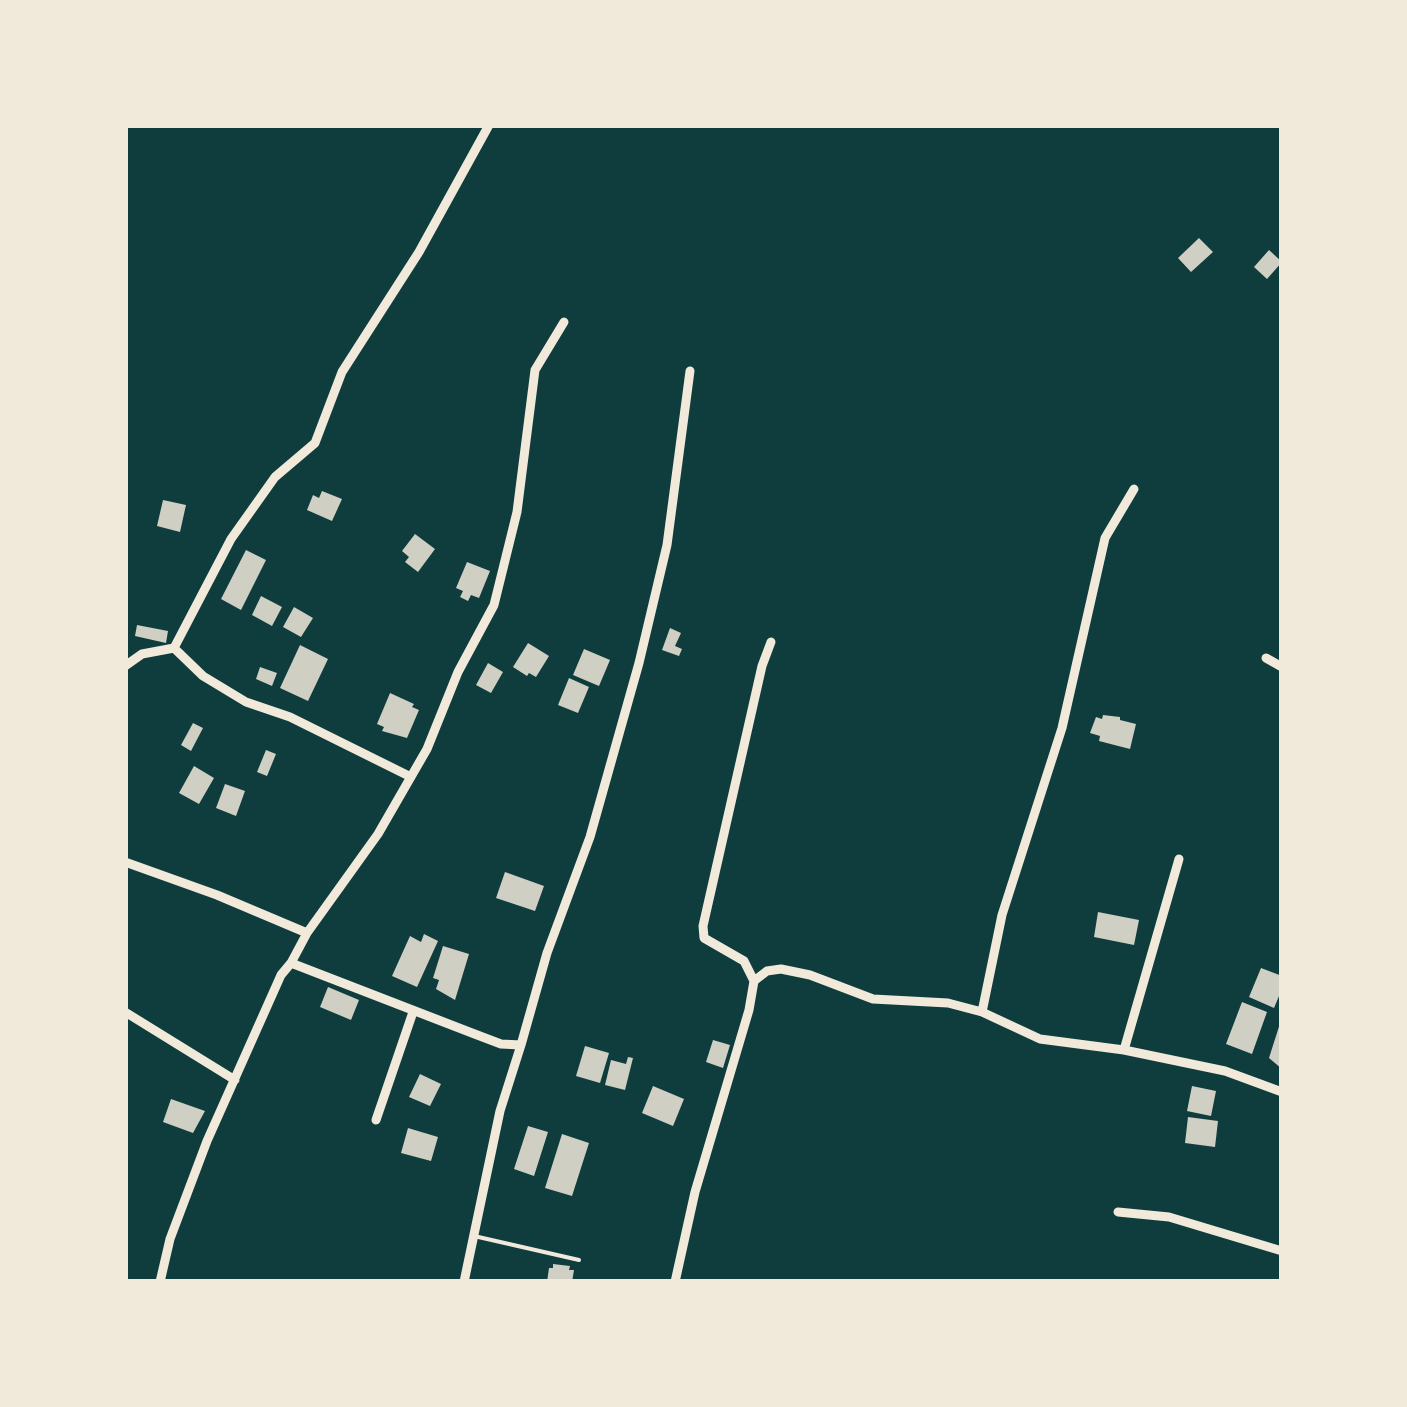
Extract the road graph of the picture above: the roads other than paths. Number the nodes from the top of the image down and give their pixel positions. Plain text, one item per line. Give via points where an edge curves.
1 (489, 125) edge
2 (564, 322) dead end
3 (690, 370) dead end
4 (1134, 490) dead end
5 (771, 642) dead end
6 (174, 648) junction
7 (1266, 658) dead end
8 (125, 666) edge
9 (1282, 667) edge
10 (411, 777) junction
11 (1179, 859) dead end
12 (125, 862) edge
13 (307, 933) junction
14 (290, 963) junction
15 (754, 981) junction
16 (125, 1012) edge
17 (414, 1012) junction
18 (982, 1012) junction
19 (520, 1045) junction
20 (1124, 1050) junction
21 (235, 1080) junction
22 (1282, 1092) edge
23 (376, 1120) dead end
24 (1118, 1212) dead end
25 (474, 1236) junction
26 (1282, 1251) edge
27 (579, 1260) dead end
28 (160, 1282) edge
29 (464, 1282) edge
30 (674, 1282) edge

1 - 6 street via 342,372 316,443 274,476
2 - 10 street via 535,370 517,512 494,605
3 - 19 street via 667,545 639,662
4 - 18 street via 1105,538 1062,728 1002,916
5 - 15 street via 702,926 704,938 744,961
6 - 8 street via 142,654
6 - 10 street via 202,676 246,702
7 - 9 street
10 - 13 street
11 - 20 street
12 - 13 street
13 - 14 street
14 - 17 street
14 - 21 street
15 - 18 street via 781,969 873,999
15 - 30 street
16 - 21 street
17 - 19 street
17 - 23 street
18 - 20 street via 1040,1038
19 - 25 street
20 - 22 street via 1225,1071
21 - 28 street via 170,1239
24 - 26 street via 1168,1216
25 - 27 lane
25 - 29 street

